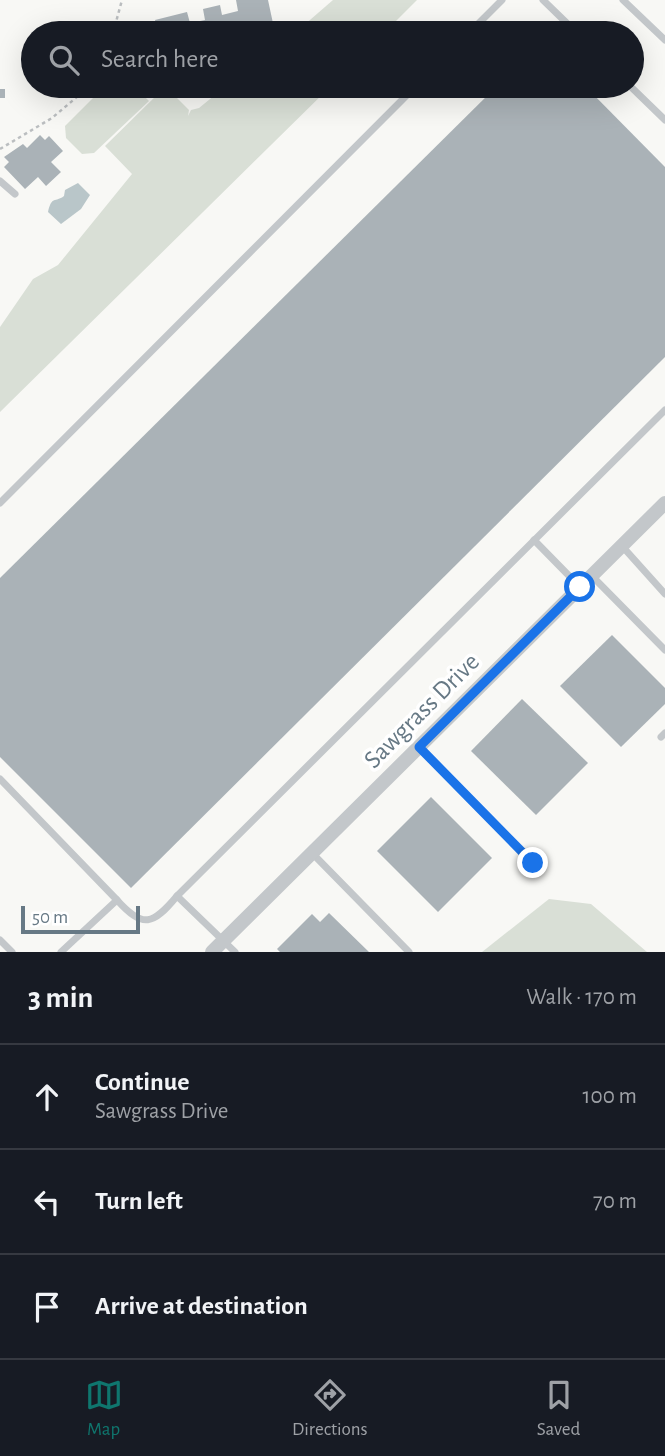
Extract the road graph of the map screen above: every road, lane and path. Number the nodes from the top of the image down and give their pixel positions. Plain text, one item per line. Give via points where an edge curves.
1 (122, 0) edge
2 (502, 0) edge
3 (543, 0) edge
4 (623, 0) edge
5 (116, 21) edge
6 (481, 21) edge
7 (565, 21) edge
8 (665, 40) edge
9 (76, 98) edge
10 (404, 98) edge
11 (642, 98) edge
12 (665, 120) edge
13 (0, 149) edge
14 (0, 181) edge
15 (15, 194) dead end
16 (665, 410) edge
17 (0, 503) edge
18 (665, 503) edge
19 (534, 540) junction
20 (621, 546) junction
21 (592, 575) junction
22 (580, 587) junction
23 (665, 594) edge
24 (665, 650) edge
25 (419, 747) junction
26 (0, 779) edge
27 (312, 853) junction
28 (533, 863) dead end
29 (177, 896) junction
30 (117, 900) junction
31 (0, 940) edge
32 (223, 941) junction
33 (12, 952) edge
34 (61, 952) edge
35 (212, 952) edge
36 (235, 952) edge
37 (409, 952) edge

1 - 5 path
2 - 6 lane
3 - 7 lane
4 - 8 lane
9 - 13 path
10 - 17 lane
11 - 12 lane
14 - 15 lane
16 - 19 lane
18 - 20 street, Sawgrass Drive
19 - 22 lane
19 - 29 lane
20 - 21 street, Sawgrass Drive
20 - 23 lane
21 - 22 street, Sawgrass Drive
21 - 24 lane
22 - 25 street, Sawgrass Drive
25 - 27 street, Sawgrass Drive
25 - 28 lane
26 - 30 lane
27 - 32 street, Sawgrass Drive
27 - 37 lane
29 - 30 lane via 160,917 145,921 130,915
29 - 32 lane
30 - 34 lane
31 - 33 lane
32 - 35 street, Sawgrass Drive
32 - 36 lane

